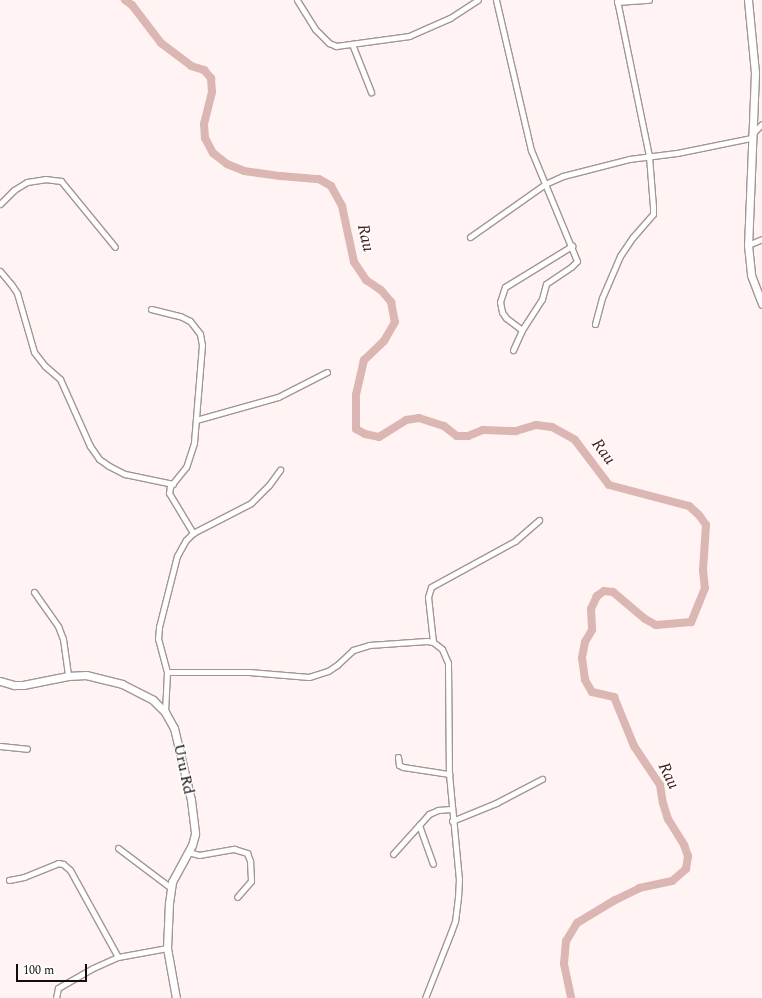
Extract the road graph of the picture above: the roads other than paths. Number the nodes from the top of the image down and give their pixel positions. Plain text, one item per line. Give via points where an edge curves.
1 (296, 0) edge
2 (478, 0) edge
3 (496, 0) edge
4 (649, 0) edge
5 (748, 0) edge
6 (617, 1) edge
7 (352, 44) junction
8 (371, 92) dead end
9 (762, 124) edge
10 (751, 136) junction
11 (649, 156) junction
12 (545, 184) junction
13 (0, 204) edge
14 (470, 237) dead end
15 (762, 239) edge
16 (748, 245) junction
17 (572, 246) junction
18 (115, 247) dead end
19 (0, 271) edge
20 (762, 304) edge
21 (151, 309) dead end
22 (595, 324) dead end
23 (522, 330) junction
24 (513, 350) dead end
25 (327, 372) dead end
26 (196, 420) junction
27 (280, 470) dead end
28 (173, 484) junction
29 (539, 520) dead end
30 (193, 533) junction
31 (34, 592) dead end
32 (433, 642) junction
33 (167, 672) junction
34 (68, 676) junction
35 (0, 681) edge
36 (165, 712) junction
37 (0, 746) edge
38 (27, 749) dead end
39 (398, 757) dead end
40 (449, 774) junction
41 (542, 779) dead end
42 (451, 809) junction
43 (452, 822) junction
44 (419, 825) junction
45 (118, 848) dead end
46 (189, 850) junction
47 (393, 854) dead end
48 (432, 864) dead end
49 (9, 880) dead end
50 (171, 888) junction
51 (237, 897) dead end
52 (167, 948) junction
53 (118, 957) junction
54 (56, 998) edge
55 (176, 998) edge
56 (425, 998) edge

1 - 7 street via 315,29 329,43 336,46
2 - 7 street via 450,18 410,36
3 - 12 street via 531,150
4 - 6 street
5 - 10 street via 755,73
6 - 11 street
7 - 8 street
9 - 10 street
10 - 11 street via 676,153
10 - 16 street
11 - 12 street via 594,167
11 - 22 street via 653,214 620,256 602,298
12 - 14 street
12 - 17 street
13 - 18 street via 27,182 45,179 62,181
15 - 16 street
16 - 20 street via 751,275
17 - 23 street via 576,262 546,284 542,299
17 - 23 street via 505,287 500,302 502,312
19 - 28 street via 17,293 34,352 60,379 81,429 99,459 125,474
21 - 26 street via 190,321 200,334 202,360
23 - 24 street
25 - 26 street via 270,400
26 - 28 street via 191,455 186,467
27 - 30 street via 270,485 251,503
28 - 30 street via 169,490 170,497
29 - 32 street via 515,541 431,587 428,597
30 - 33 street via 177,556 159,627 159,646
31 - 34 street via 58,626 63,639
32 - 33 street via 360,646 337,666 309,677 249,672
32 - 40 street via 442,649 448,663
33 - 36 street
34 - 35 street, Uru Rd via 23,685
34 - 36 street, Uru Rd via 86,675 122,684 153,700
36 - 46 street, Uru Rd via 178,742 193,814 195,834
37 - 38 street
39 - 40 street via 399,764 403,767
40 - 42 street
41 - 43 street
42 - 43 street
42 - 44 street via 434,811
43 - 56 street via 459,879 458,908
44 - 47 street
44 - 48 street
45 - 50 street
46 - 50 street, Uru Rd via 176,872
46 - 51 street via 199,855 234,849 246,852 250,861 251,881
49 - 53 street via 24,877 58,863 63,864 73,876
50 - 52 street, Uru Rd
52 - 53 street
52 - 55 street, Uru Rd
53 - 54 street via 68,981 58,988

